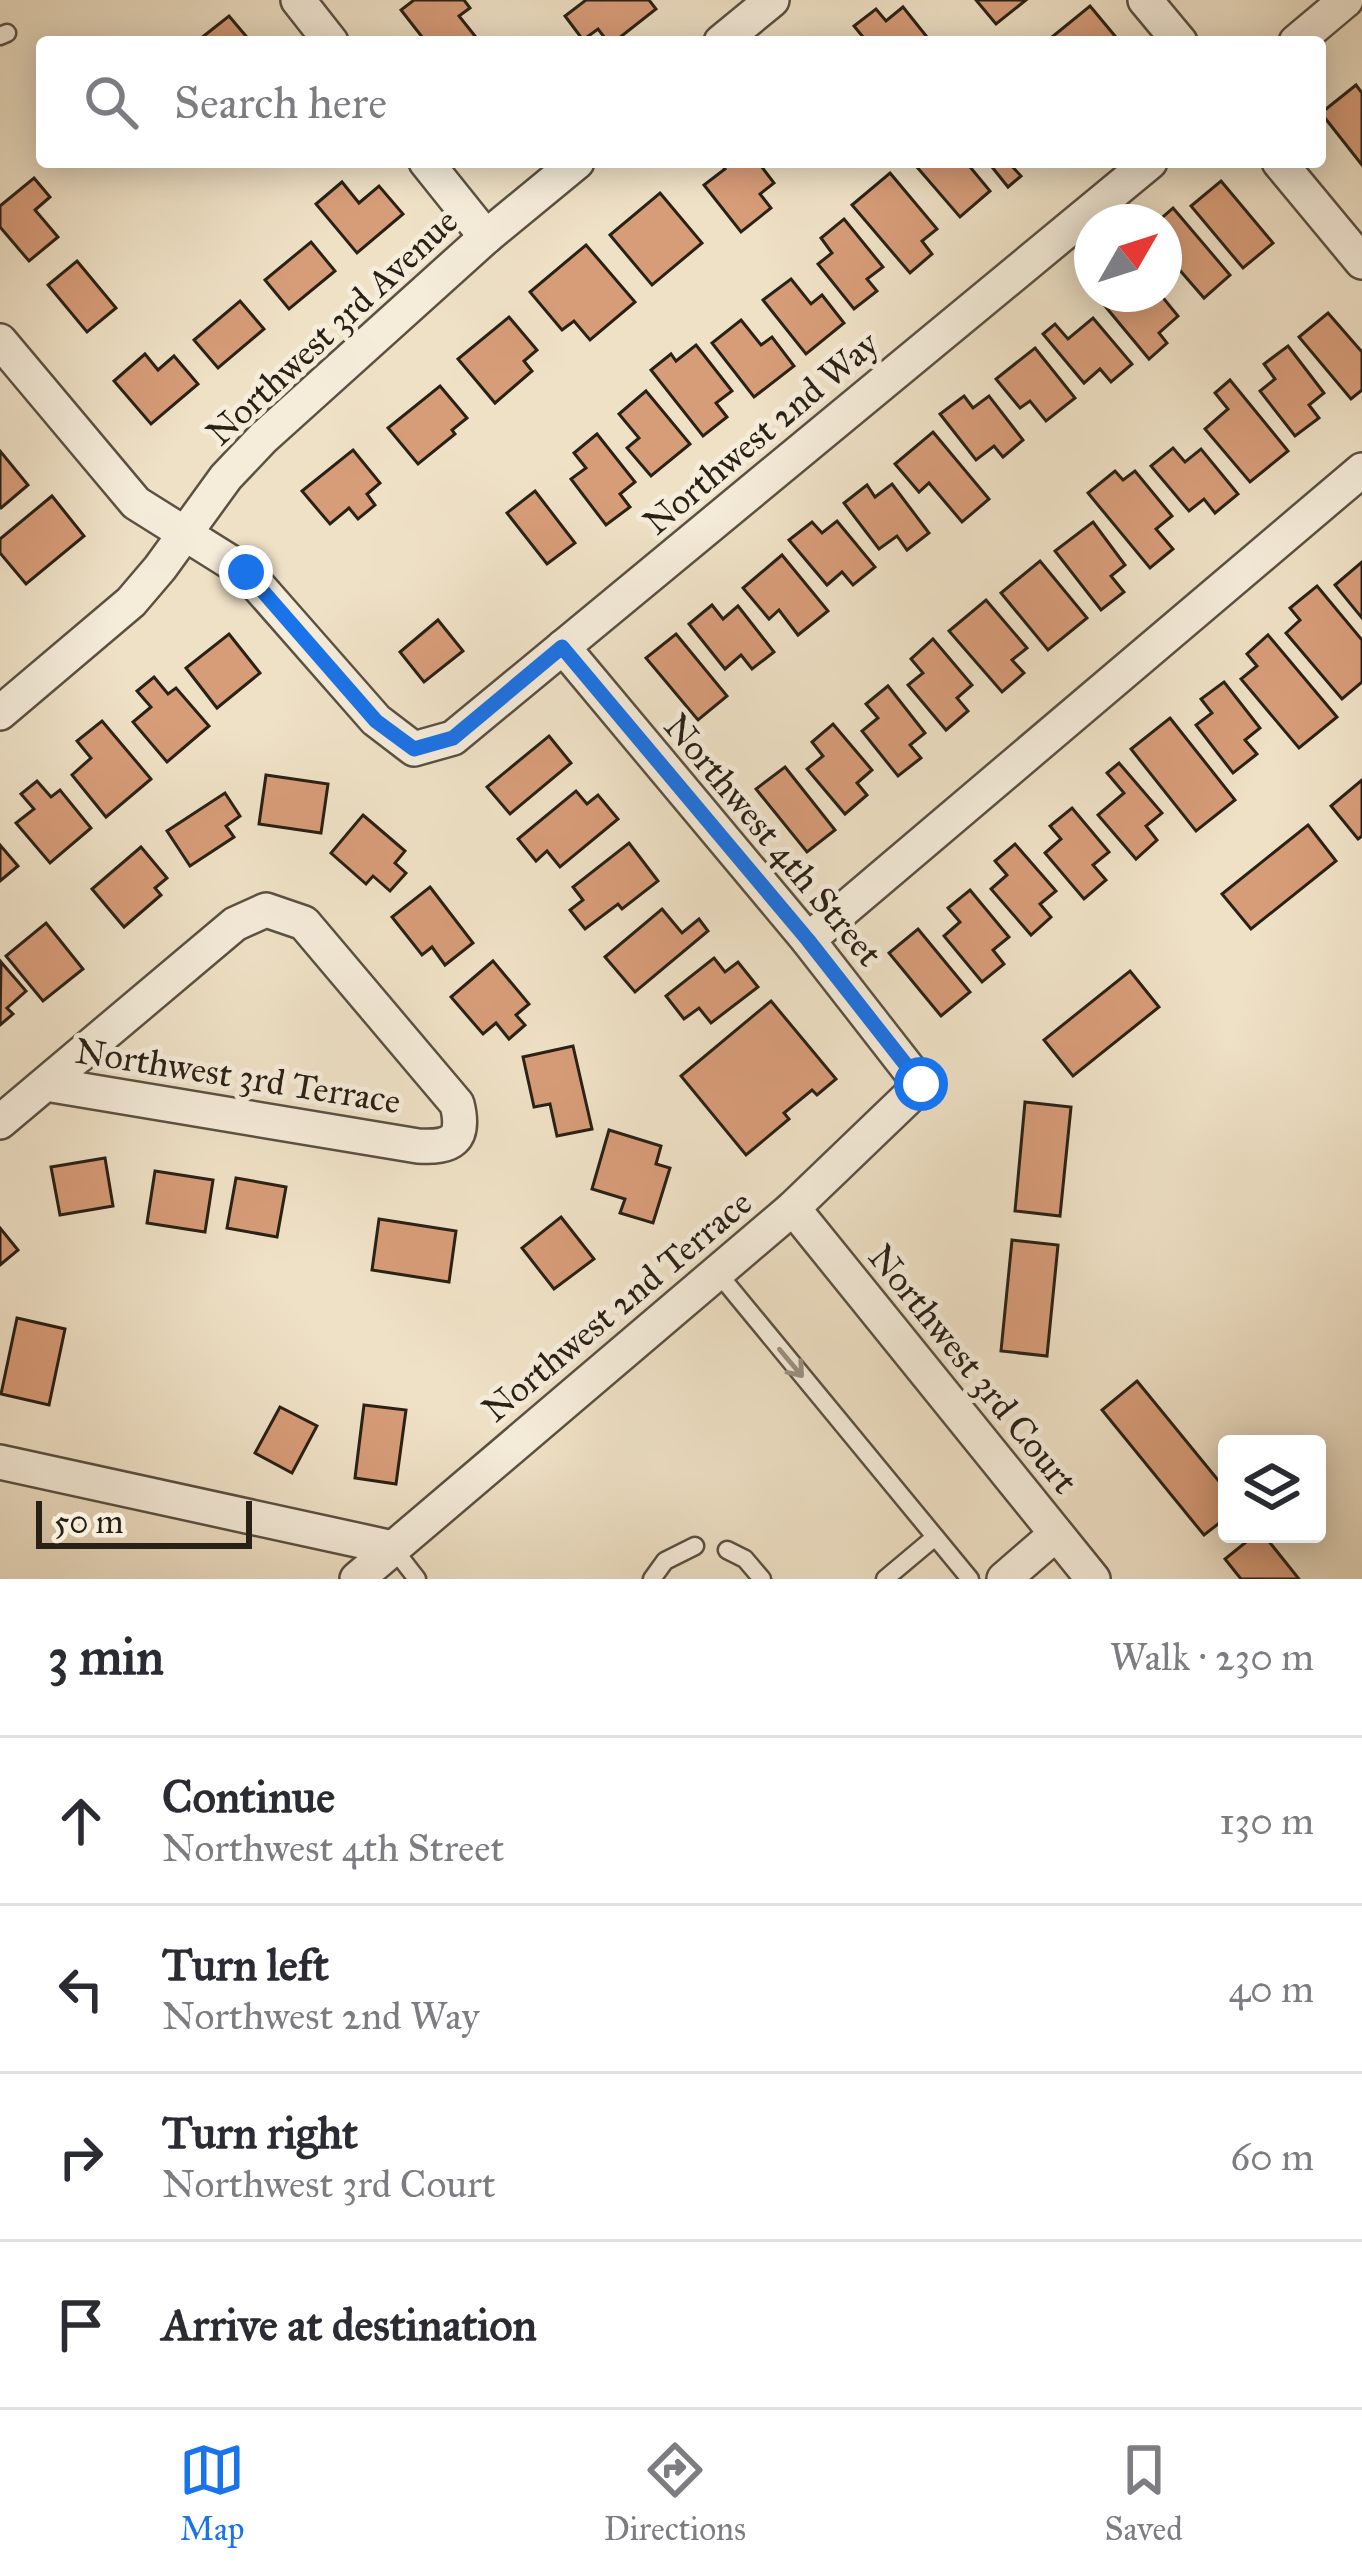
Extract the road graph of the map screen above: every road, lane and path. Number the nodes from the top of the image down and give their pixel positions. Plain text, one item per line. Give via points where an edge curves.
1 (298, 0) edge
2 (1144, 0) edge
3 (1346, 0) edge
4 (761, 3) edge
5 (327, 36) edge
6 (727, 36) edge
7 (1175, 36) edge
8 (1302, 36) edge
9 (431, 168) edge
10 (570, 168) edge
11 (1143, 168) edge
12 (1284, 168) edge
13 (486, 237) junction
14 (1362, 262) edge
15 (0, 341) edge
16 (1362, 470) edge
17 (183, 536) junction
18 (562, 647) junction
19 (0, 713) edge
20 (808, 940) junction
21 (46, 1084) junction
22 (921, 1084) joint
23 (0, 1122) edge
24 (793, 1208) junction
25 (717, 1273) junction
26 (0, 1462) edge
27 (1056, 1534) junction
28 (935, 1537) junction
29 (695, 1546) dead end
30 (393, 1548) junction
31 (727, 1550) dead end
32 (357, 1579) edge
33 (417, 1579) edge
34 (652, 1579) edge
35 (762, 1579) edge
36 (885, 1579) edge
37 (970, 1579) edge
38 (1004, 1579) edge
39 (1093, 1579) edge

1 - 5 street
2 - 7 street
3 - 8 street
4 - 6 street
9 - 13 street
10 - 13 street, Northwest 3rd Avenue
11 - 18 street, Northwest 2nd Way
12 - 14 street
13 - 17 street, Northwest 3rd Avenue via 263,438
15 - 17 street via 136,503
16 - 20 street
17 - 18 street, Northwest 2nd Way via 246,572 376,721 414,749 453,738
17 - 19 street, Northwest 3rd Avenue via 130,602
18 - 20 street, Northwest 4th Street
20 - 22 street, Northwest 4th Street
21 - 21 street, Northwest 3rd Terrace via 418,1146 454,1141 462,1123 457,1104 304,923 266,910 236,924
21 - 23 street
22 - 24 street, Northwest 2nd Terrace
24 - 25 street, Northwest 2nd Terrace
24 - 27 street, Northwest 3rd Court
25 -> 28 lane
25 - 30 street, Northwest 2nd Terrace
26 - 30 street
27 - 38 street
27 - 39 street, Northwest 3rd Court
28 - 36 lane
28 - 37 lane
29 - 34 lane via 665,1561
30 - 32 street, Northwest 2nd Terrace
30 - 33 lane
31 - 35 lane

